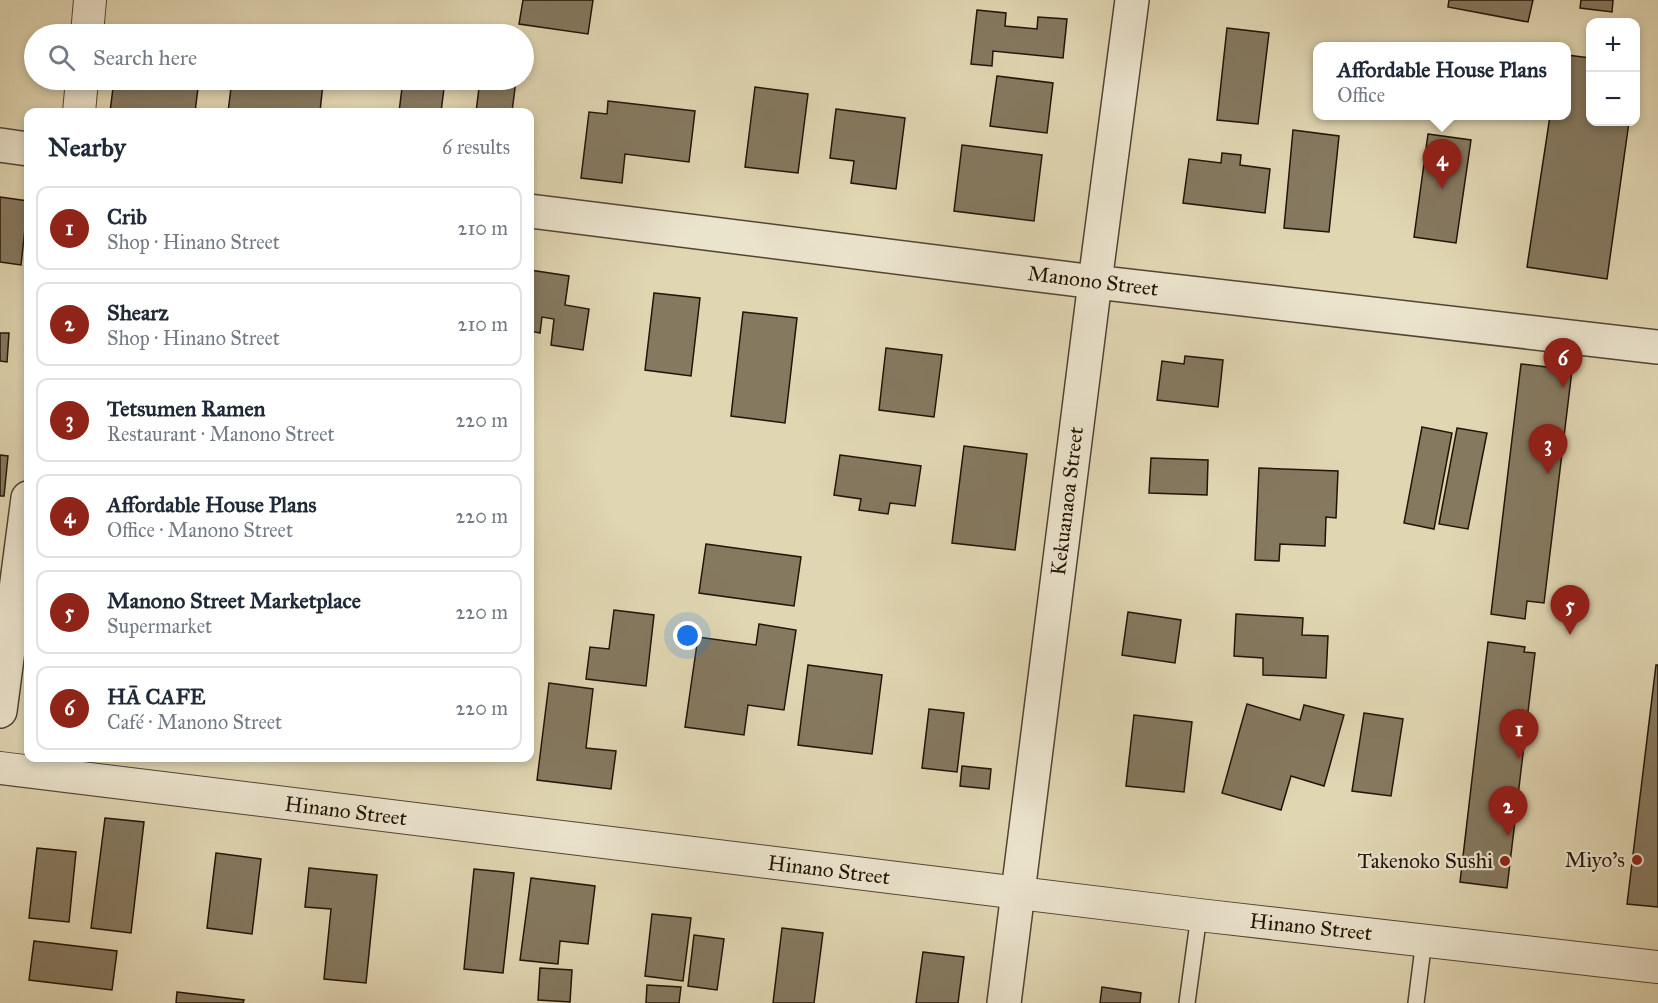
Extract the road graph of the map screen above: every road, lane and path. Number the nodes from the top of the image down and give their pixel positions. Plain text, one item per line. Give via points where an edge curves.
1 (90, 0) edge
2 (1132, 0) edge
3 (88, 24) edge
4 (81, 90) edge
5 (79, 108) edge
6 (0, 145) edge
7 (24, 148) edge
8 (534, 212) edge
9 (1095, 282) junction
10 (1658, 347) edge
11 (24, 528) edge
12 (0, 711) edge
13 (0, 768) edge
14 (1017, 893) junction
15 (1199, 915) junction
16 (1424, 940) junction
17 (1658, 967) edge
18 (1004, 1003) edge
19 (1187, 1003) edge
20 (1416, 1003) edge

1 - 3 street
2 - 9 street, Kekuanaoa Street
4 - 5 street
6 - 7 street
8 - 9 street, Manono Street
9 - 10 street, Manono Street
9 - 14 street, Kekuanaoa Street
11 - 12 street
13 - 14 street, Hinano Street
14 - 15 street, Hinano Street
14 - 18 street, Kekuanaoa Street
15 - 16 street, Hinano Street
15 - 19 lane
16 - 17 street, Hinano Street
16 - 20 lane

